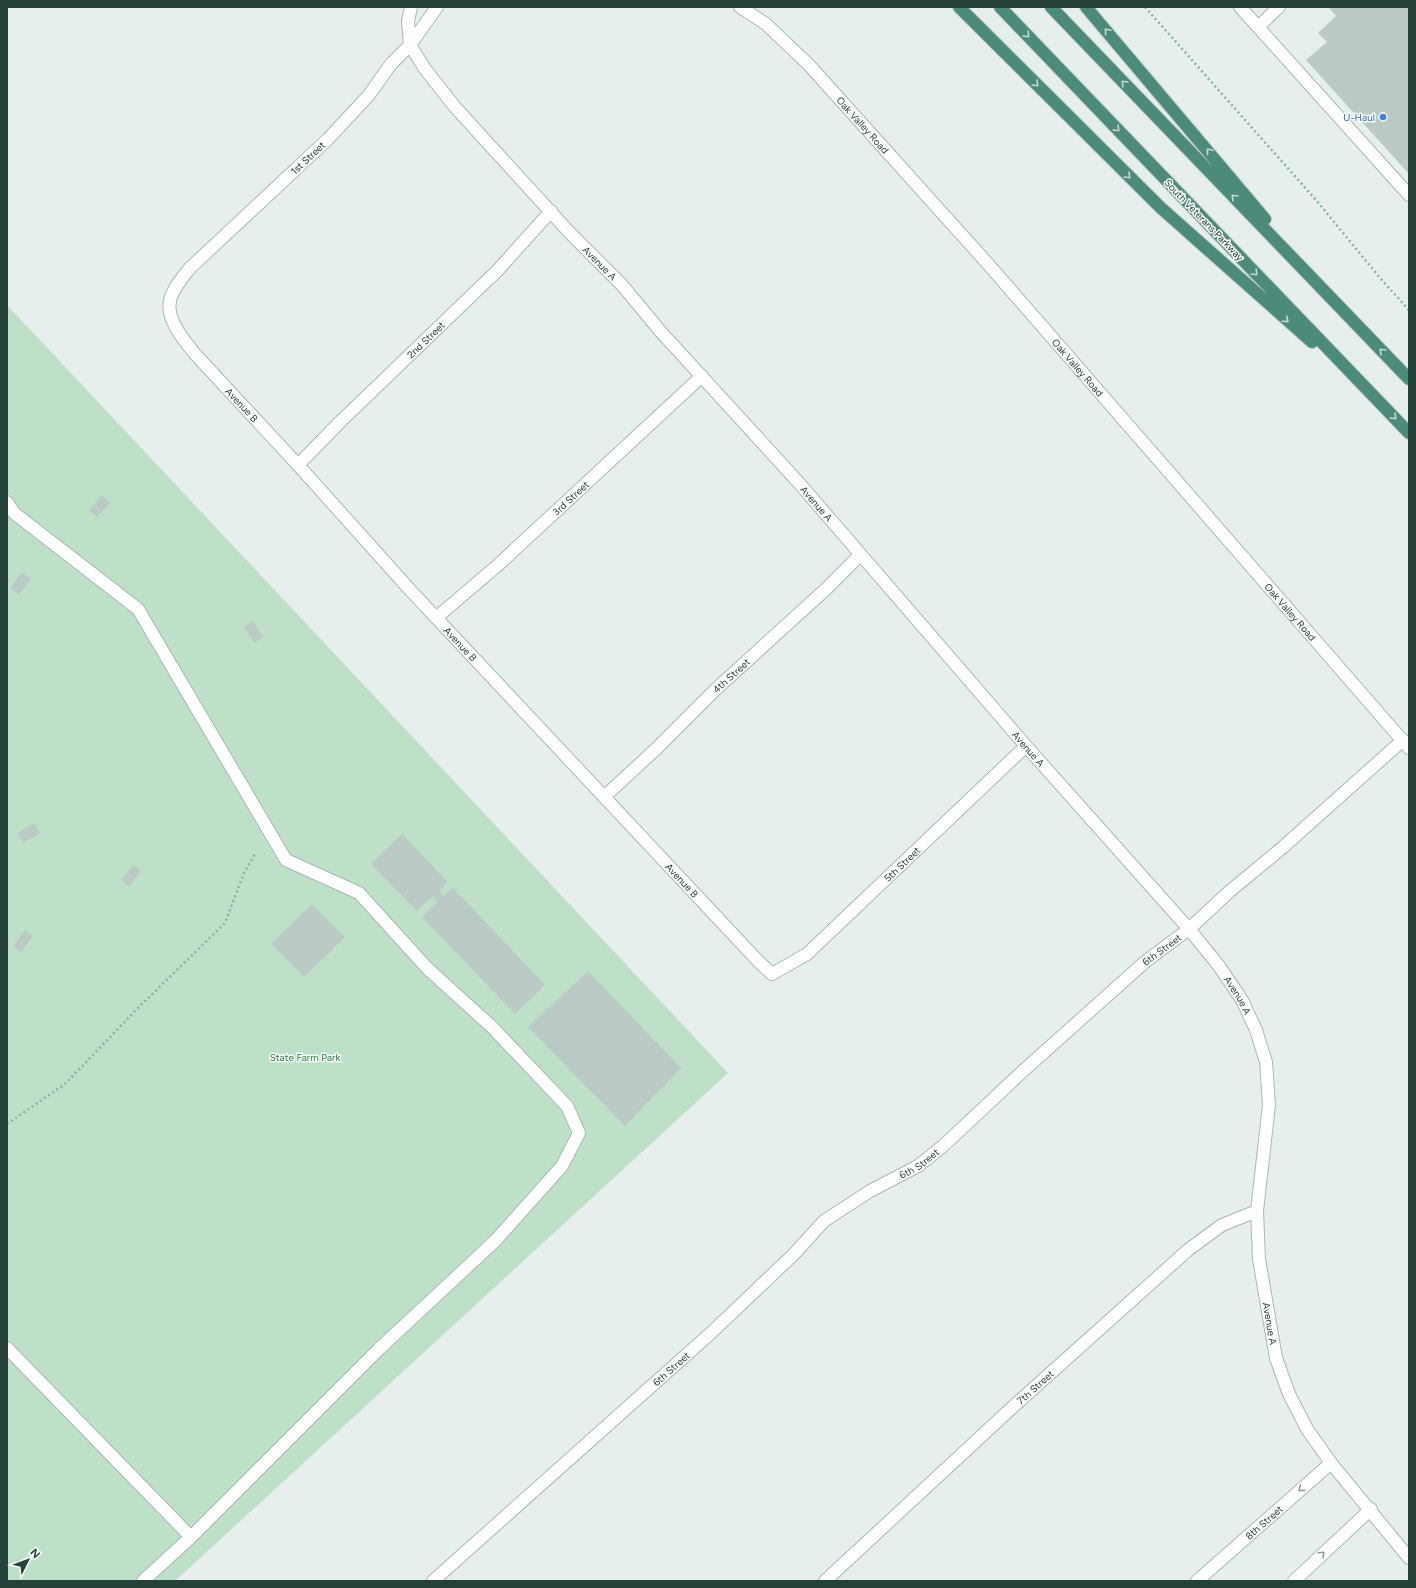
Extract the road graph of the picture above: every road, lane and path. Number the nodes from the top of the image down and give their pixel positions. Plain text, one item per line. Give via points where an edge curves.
1 (411, 7) edge
2 (437, 7) edge
3 (740, 7) edge
4 (959, 7) edge
5 (1000, 7) edge
6 (1051, 7) edge
7 (1086, 7) edge
8 (1145, 7) edge
9 (1240, 7) edge
10 (1279, 7) edge
11 (1258, 27) junction
12 (410, 45) junction
13 (1409, 195) edge
14 (550, 211) junction
15 (170, 300) joint
16 (1332, 300) junction
17 (1409, 310) edge
18 (702, 376) junction
19 (1409, 379) edge
20 (1380, 404) junction
21 (1409, 433) edge
22 (298, 465) junction
23 (7, 502) edge
24 (860, 555) junction
25 (437, 617) junction
26 (1406, 744) edge
27 (1026, 746) junction
28 (604, 797) junction
29 (269, 830) junction
30 (1189, 929) junction
31 (772, 974) joint
32 (7, 1124) edge
33 (1257, 1211) junction
34 (7, 1348) edge
35 (1331, 1463) junction
36 (1370, 1509) junction
37 (191, 1537) junction
38 (1409, 1558) edge
39 (143, 1581) edge
40 (433, 1581) edge
41 (825, 1581) edge
42 (1197, 1581) edge
43 (1294, 1581) edge

1 - 12 street via 408,22
2 - 12 street, 1st Street
3 - 26 street, Oak Valley Road via 766,24 815,70 988,264
4 -> 20 highway via 1161,208
5 -> 20 highway, South Veterans Parkway
16 -> 6 highway
16 -> 7 highway
8 - 17 path via 1316,200
9 - 11 street
10 - 11 street
11 - 13 street
12 - 14 street, Avenue A via 455,107
12 - 15 street, 1st Street via 328,139 190,268
14 - 18 street, Avenue A via 622,285
14 - 22 street, 2nd Street via 497,271
15 - 22 street, Avenue B via 174,324 195,354
19 -> 16 highway
18 - 24 street, Avenue A
18 - 25 street, 3rd Street via 498,565
20 -> 21 highway, South Veterans Parkway
22 - 25 street, Avenue B via 411,592
23 - 29 street via 14,513 138,609
24 - 27 street, Avenue A
24 - 28 street, 4th Street
25 - 28 street, Avenue B
26 - 30 street, 6th Street via 1230,891
27 - 30 street, Avenue A
27 - 31 street, 5th Street via 807,954
28 - 31 street, Avenue B
29 - 32 path via 244,873 225,923 65,1084
29 - 37 street via 286,860 359,893 428,969 492,1027 567,1106 579,1133 562,1166 496,1240 379,1349
30 - 33 street, Avenue A via 1242,1000 1256,1030 1266,1062 1269,1105
30 - 40 street, 6th Street via 1140,966 943,1146 918,1166 870,1191 824,1221 795,1253 712,1332
33 - 35 street, Avenue A via 1259,1258 1276,1358 1289,1394 1307,1429
33 - 41 street, 7th Street via 1222,1225 1188,1250 1016,1404
34 - 37 street
35 - 36 street, Avenue A
35 -> 42 street, 8th Street
36 - 38 street, Avenue A
43 -> 36 street
37 - 39 street

